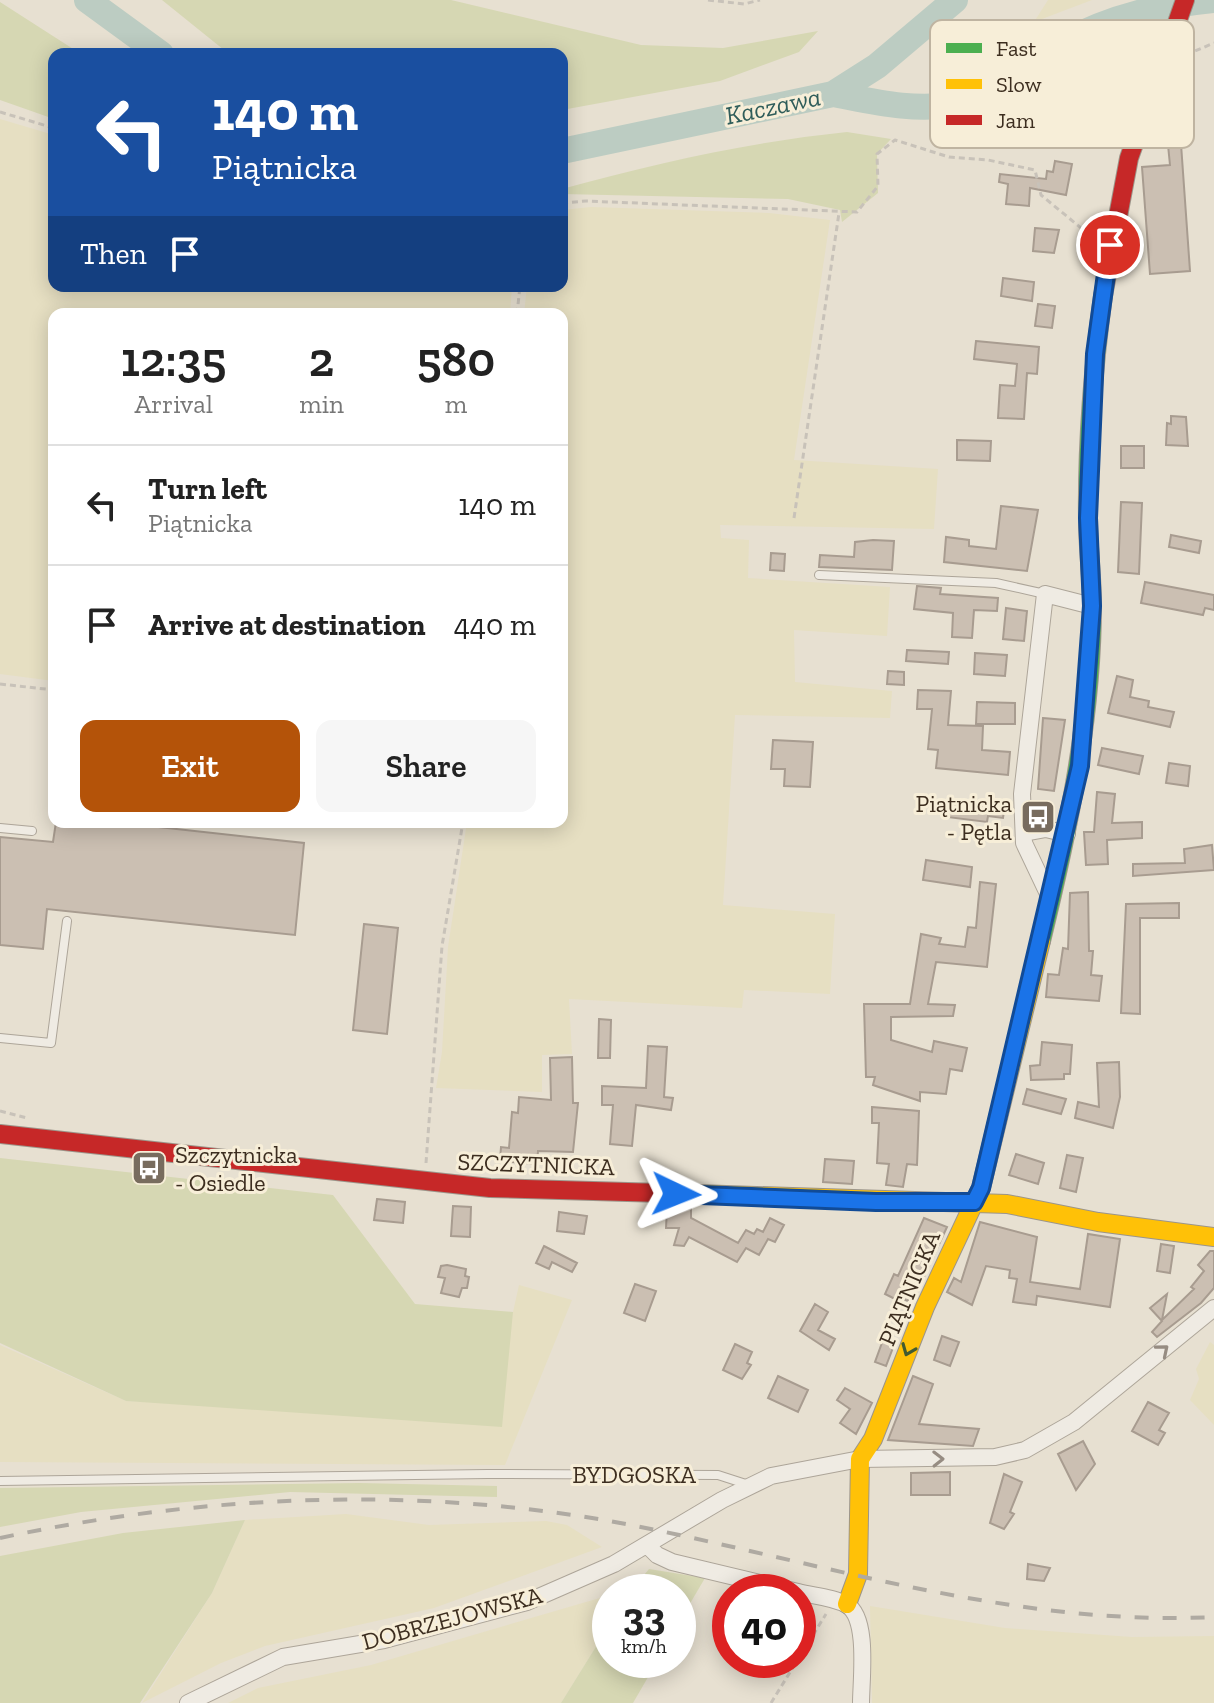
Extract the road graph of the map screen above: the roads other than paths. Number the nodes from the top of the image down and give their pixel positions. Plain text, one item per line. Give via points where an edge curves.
1 (1185, 0) edge
2 (1178, 20) edge
3 (1133, 148) edge
4 (819, 575) dead end
5 (1045, 594) junction
6 (1092, 606) junction
7 (0, 828) edge
8 (32, 831) dead end
9 (1024, 833) junction
10 (1067, 834) junction
11 (1051, 900) junction
12 (67, 921) dead end
13 (0, 1038) edge
14 (0, 1134) edge
15 (974, 1202) junction
16 (1214, 1237) edge
17 (1214, 1308) edge
18 (860, 1459) junction
19 (0, 1481) edge
20 (749, 1485) junction
21 (647, 1545) junction
22 (722, 1574) edge
23 (816, 1596) edge
24 (840, 1602) junction
25 (188, 1703) edge
26 (861, 1703) edge

1 - 2 street, PIĄTNICKA
3 - 6 street, PIĄTNICKA via 1110,245 1095,354 1088,518
4 - 5 lane via 996,583
5 - 6 street
5 - 9 street via 1022,794
6 - 10 street, PIĄTNICKA via 1080,766
7 - 8 lane
9 - 10 street via 1046,829
9 - 11 street via 1028,856
10 - 11 street, PIĄTNICKA
11 - 15 street, PIĄTNICKA
12 - 13 lane via 51,1043
14 - 15 street, SZCZYTNICKA via 425,1183
15 - 16 street, SZCZYTNICKA
15 -> 18 street, PIĄTNICKA
18 -> 17 street via 995,1457 1025,1450 1074,1422
18 - 20 street
18 - 24 street, PIĄTNICKA via 858,1574
19 - 20 lane, BYDGOSKA via 688,1474 733,1477
20 - 21 street, DOBRZEJOWSKA
21 - 22 street via 672,1562
21 - 25 street, DOBRZEJOWSKA via 527,1602 384,1640 283,1657
23 - 24 street
24 - 26 street via 857,1616 860,1626

